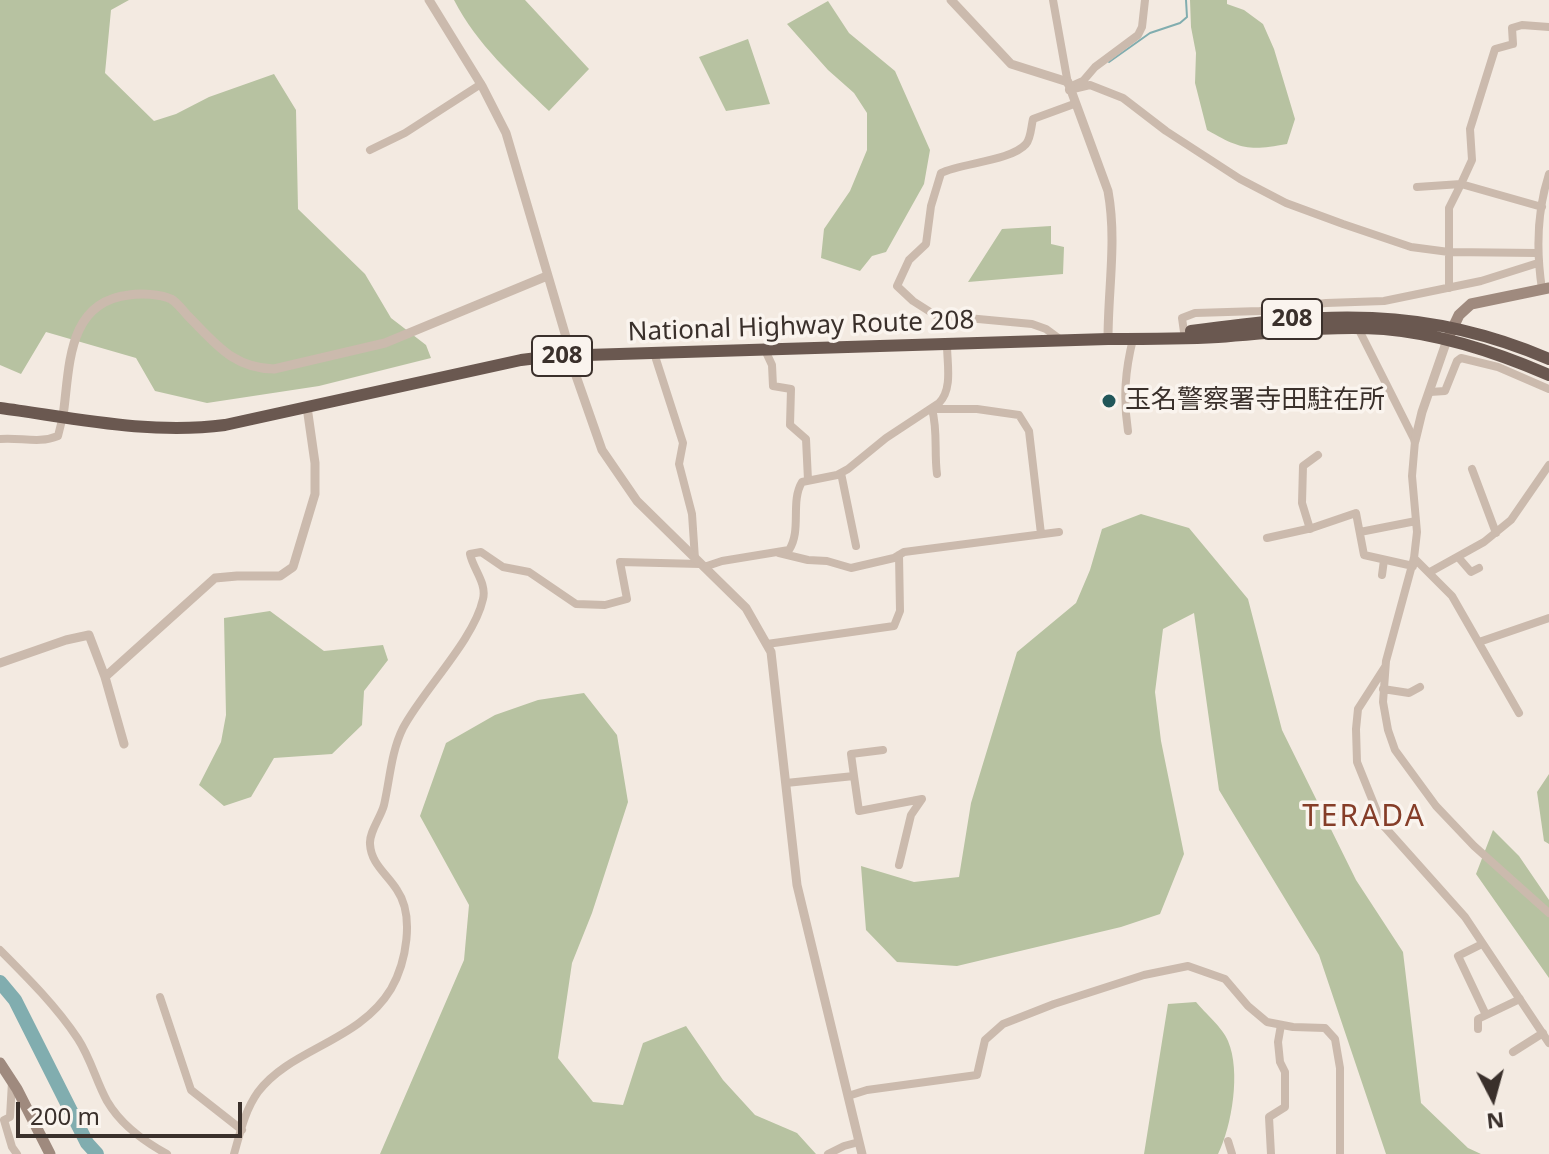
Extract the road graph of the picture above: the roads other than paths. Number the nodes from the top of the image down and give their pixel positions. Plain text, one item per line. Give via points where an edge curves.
1 (429, 0) edge
2 (951, 0) edge
3 (1053, 0) edge
4 (1145, 0) edge
5 (1549, 27) edge
6 (481, 84) junction
7 (1069, 87) junction
8 (1074, 104) junction
9 (370, 150) dead end
10 (1549, 174) edge
11 (1461, 184) junction
12 (1417, 187) dead end
13 (1542, 207) junction
14 (1449, 252) junction
15 (1538, 258) junction
16 (547, 276) junction
17 (1449, 288) junction
18 (1546, 288) edge
19 (1327, 309) junction
20 (1358, 328) junction
21 (1449, 334) junction
22 (1108, 339) junction
23 (1133, 339) junction
24 (1062, 340) junction
25 (947, 345) junction
26 (765, 350) junction
27 (654, 353) junction
28 (1549, 359) edge
29 (1549, 375) edge
30 (1549, 389) edge
31 (1430, 392) junction
32 (307, 407) junction
33 (0, 408) edge
34 (932, 409) junction
35 (63, 416) junction
36 (1128, 431) dead end
37 (0, 439) edge
38 (1415, 441) junction
39 (1318, 455) dead end
40 (1549, 465) edge
41 (1472, 469) dead end
42 (841, 473) junction
43 (937, 474) dead end
44 (808, 480) junction
45 (1416, 521) junction
46 (1310, 529) junction
47 (1059, 532) dead end
48 (1360, 532) junction
49 (1496, 533) junction
50 (1041, 534) junction
51 (1267, 538) dead end
52 (856, 546) dead end
53 (778, 553) junction
54 (899, 555) junction
55 (1458, 557) junction
56 (1384, 560) junction
57 (1414, 562) junction
58 (700, 563) junction
59 (1479, 568) dead end
60 (1430, 572) junction
61 (1382, 575) dead end
62 (1549, 618) edge
63 (1479, 642) junction
64 (767, 644) junction
65 (0, 663) edge
66 (1385, 666) junction
67 (105, 677) junction
68 (1420, 687) dead end
69 (1383, 689) junction
70 (1519, 713) dead end
71 (124, 744) dead end
72 (883, 750) dead end
73 (854, 776) junction
74 (786, 783) junction
75 (899, 865) dead end
76 (1549, 913) edge
77 (1482, 944) junction
78 (0, 950) edge
79 (160, 997) dead end
80 (1520, 999) junction
81 (1486, 1015) junction
82 (1281, 1025) junction
83 (1478, 1029) dead end
84 (1543, 1033) junction
85 (1549, 1043) edge
86 (1513, 1052) dead end
87 (0, 1063) edge
88 (12, 1082) junction
89 (848, 1096) junction
90 (242, 1130) junction
91 (1228, 1141) dead end
92 (859, 1142) junction
93 (17, 1154) edge
94 (50, 1154) edge
95 (167, 1154) edge
96 (234, 1154) edge
97 (828, 1154) edge
98 (862, 1154) edge
99 (1232, 1154) edge
100 (1271, 1154) edge
101 (1340, 1154) edge

1 - 6 street
2 - 7 street via 1011,64
3 - 7 street
4 - 7 street via 1138,35
5 - 11 street via 1512,28 1513,44 1495,49 1470,129 1472,160
6 - 9 street
6 - 16 street via 515,157
7 - 8 street
7 - 14 street via 1090,85 1123,98 1240,179 1286,203 1411,247
8 - 22 street via 1111,207
8 - 24 street via 1033,119 1029,140 1021,147 941,173 926,244 909,260 897,286 935,315 1032,324
10 - 13 street
11 - 12 street
11 - 13 street
11 - 14 street via 1449,208
13 - 15 street
14 - 15 street
14 - 17 street
15 - 17 street via 1509,273
15 - 18 street
16 - 35 street via 385,343 274,369 227,356 172,300 139,293 121,296 103,302 74,334
16 - 58 street, bridge via 602,450 637,501
17 - 19 street
18 - 21 main road via 1471,304
19 - 21 highway, National Highway Route 208 / 208
19 - 23 highway, National Highway Route 208 / 208
20 - 21 highway, National Highway Route 208 / 208
20 - 23 highway, National Highway Route 208 / 208
20 - 38 street
21 - 28 highway, National Highway Route 208 / 208 via 1495,337
21 - 29 highway, National Highway Route 208 / 208
21 - 31 street
22 - 23 highway, National Highway Route 208 / 208
22 - 24 highway, National Highway Route 208 / 208
23 - 36 street via 1124,375
24 - 25 highway, National Highway Route 208 / 208
25 - 26 highway, National Highway Route 208 / 208
25 - 34 street via 946,393
26 - 27 highway, National Highway Route 208 / 208
26 - 44 street via 773,386 791,389 790,425 806,439
27 - 32 highway, National Highway Route 208 / 208 via 521,360
27 - 58 street via 683,443 679,464
30 - 31 street via 1461,358 1445,391
31 - 38 street
32 - 35 highway, National Highway Route 208 / 208 via 196,429
32 - 67 street via 315,494 293,567 280,576 215,578
33 - 35 highway, National Highway Route 208 / 208
34 - 42 street
34 - 43 street
34 - 50 street via 1019,415 1029,431
35 - 37 street via 53,439
38 - 45 street
39 - 46 street via 1303,466 1302,503
40 - 49 street
41 - 49 street
42 - 44 street
42 - 52 street
44 - 53 street via 799,487 792,547
45 - 48 street
45 - 57 street
46 - 48 street via 1356,513
46 - 51 street
47 - 50 street
48 - 56 street via 1364,555
49 - 55 street
50 - 54 street
53 - 54 street via 851,568
53 - 58 street
54 - 64 street via 900,611 894,626
55 - 59 street via 1471,572
55 - 60 street
56 - 57 street
56 - 61 street
57 - 60 street
57 - 66 street
58 - 64 street via 746,608
58 - 90 street via 620,562 627,599 591,606 576,604 529,572 503,567 481,552 470,554 484,598 403,728 369,841 380,871 401,897 407,925 400,968 370,1015 267,1082 249,1107
60 - 63 street via 1452,596
62 - 63 street
63 - 70 street
64 - 74 street
65 - 67 street via 89,635
66 - 69 street
66 - 77 street via 1358,709 1357,762 1382,824 1465,917
67 - 71 street
68 - 69 street via 1409,693
69 - 76 street via 1395,750 1418,783 1474,846
72 - 73 street via 851,754
73 - 74 street
73 - 75 street via 859,811 922,799 911,815
74 - 89 street via 797,885
77 - 80 street
77 - 81 street via 1458,956
78 - 95 street via 76,1036 118,1116
79 - 90 street via 191,1090
80 - 81 street
80 - 84 street
81 - 83 street via 1478,1019
82 - 89 street via 1267,1022 1225,979 1188,966 1129,980 1003,1024 985,1040 977,1075
82 - 100 street via 1285,1107 1269,1117
82 - 101 street via 1325,1028 1335,1039
84 - 85 street
84 - 86 street
87 - 88 main road
88 - 93 street via 10,1117 4,1120
88 - 94 main road
89 - 92 street
90 - 96 street
91 - 99 street
92 - 97 street
92 - 98 street

